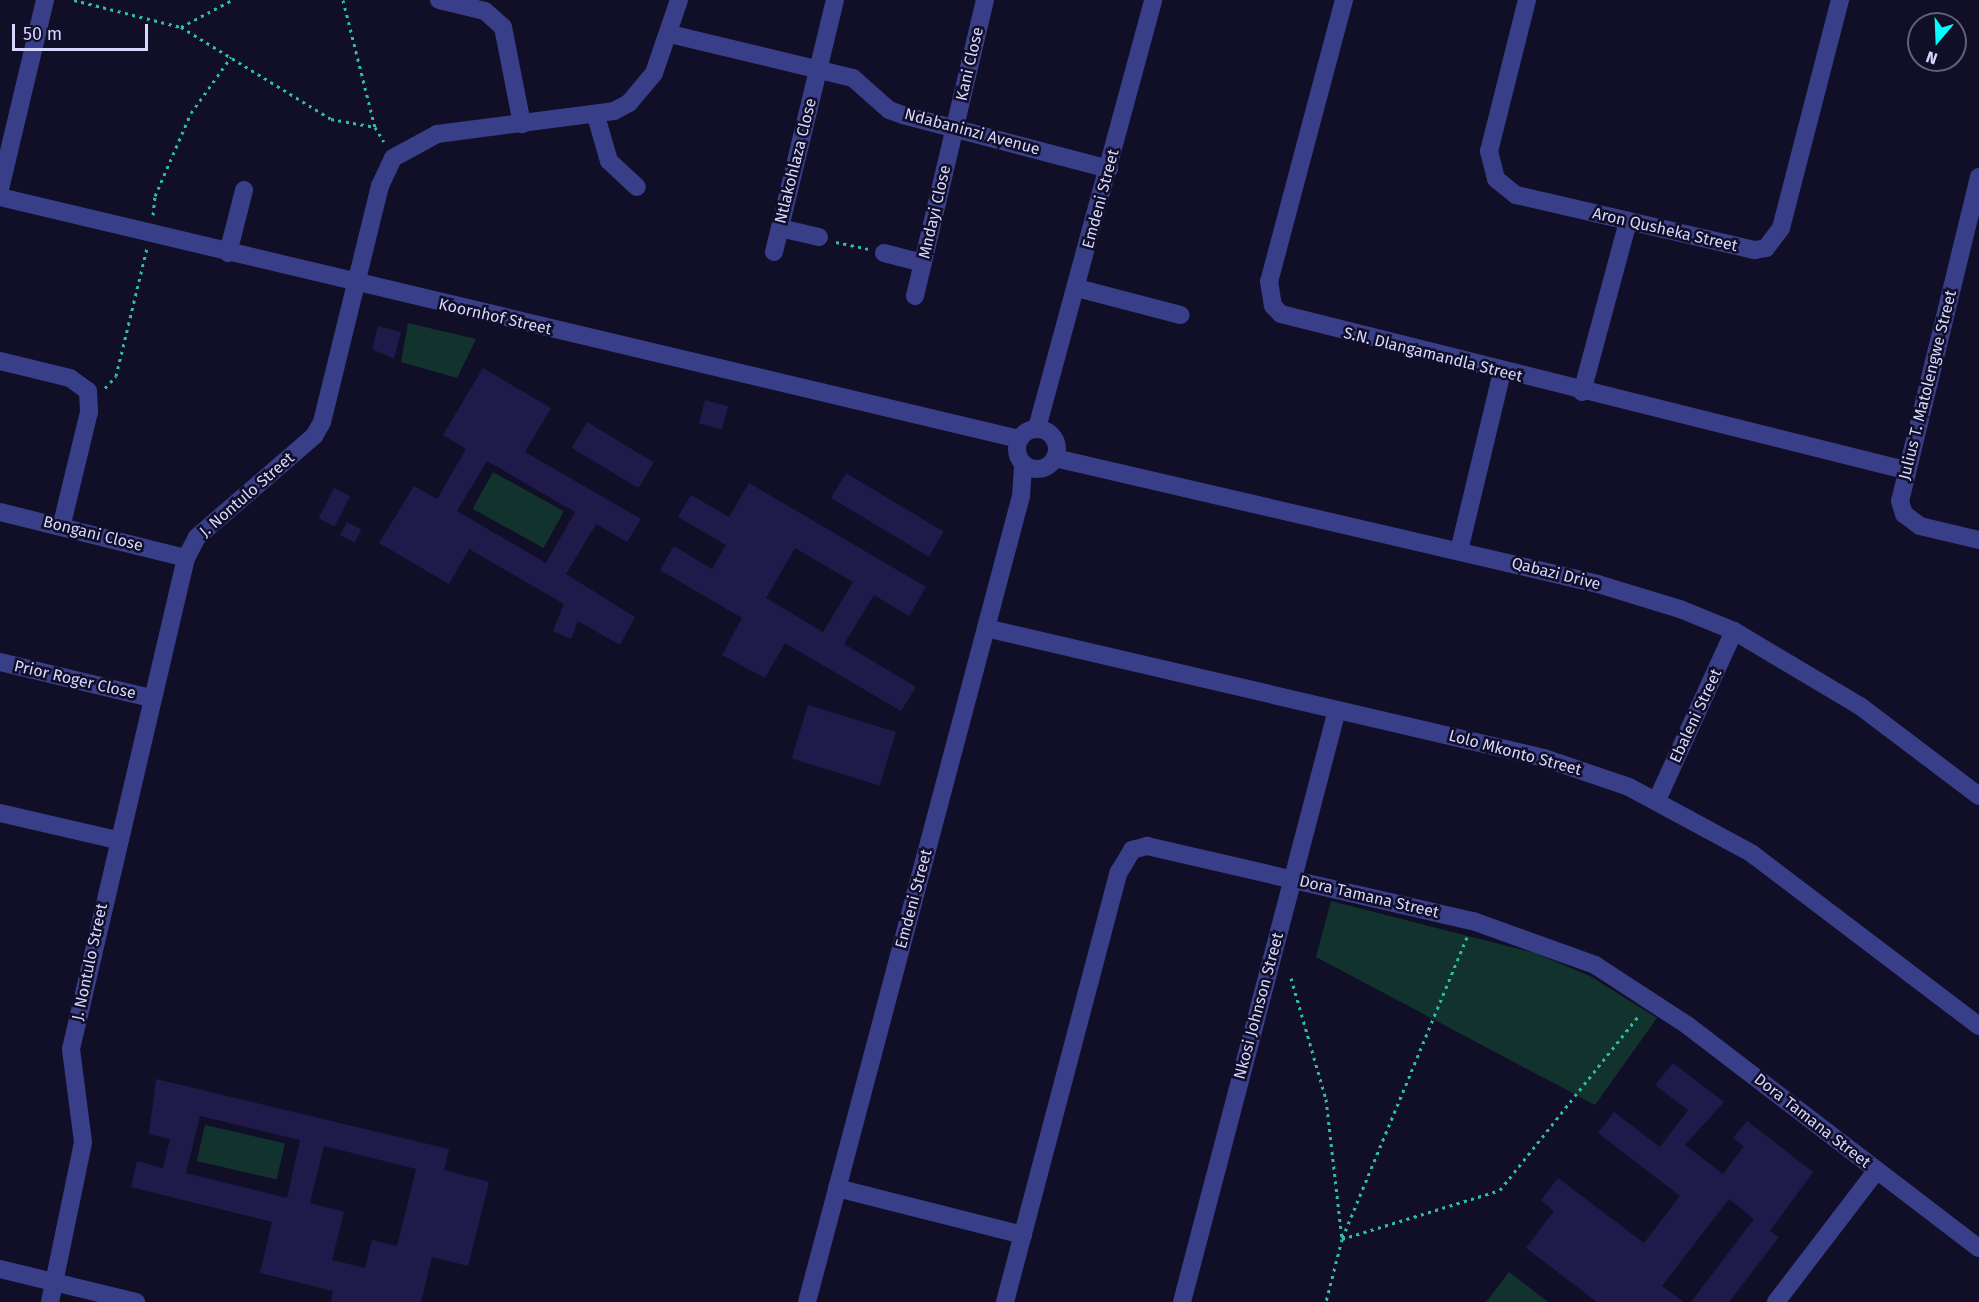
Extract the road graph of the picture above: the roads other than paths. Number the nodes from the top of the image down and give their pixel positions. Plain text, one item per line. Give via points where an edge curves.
1 (45, 0) edge
2 (439, 0) edge
3 (679, 0) edge
4 (835, 0) edge
5 (985, 0) edge
6 (1153, 0) edge
7 (1344, 0) edge
8 (1527, 0) edge
9 (1840, 0) edge
10 (670, 34) junction
11 (819, 69) junction
12 (596, 116) junction
13 (522, 124) junction
14 (955, 128) junction
15 (1108, 169) junction
16 (1979, 177) edge
17 (637, 187) dead end
18 (0, 189) edge
19 (244, 190) dead end
20 (0, 197) edge
21 (1628, 222) junction
22 (780, 228) junction
23 (819, 237) road end
24 (774, 252) dead end
25 (228, 253) junction
26 (884, 253) road end
27 (923, 263) junction
28 (357, 284) junction
29 (1077, 288) junction
30 (915, 296) dead end
31 (1181, 315) dead end
32 (0, 361) edge
33 (1502, 372) junction
34 (1582, 392) junction
35 (1050, 442) junction
36 (1024, 455) junction
37 (1905, 470) junction
38 (0, 512) edge
39 (62, 524) junction
40 (1979, 540) edge
41 (1459, 551) junction
42 (186, 558) junction
43 (986, 628) junction
44 (1734, 632) junction
45 (0, 662) edge
46 (151, 698) junction
47 (1337, 710) junction
48 (1977, 791) edge
49 (1657, 800) junction
50 (0, 813) edge
51 (117, 840) junction
52 (1292, 880) junction
53 (1979, 1026) edge
54 (1876, 1171) junction
55 (837, 1188) junction
56 (1023, 1235) junction
57 (1979, 1248) edge
58 (0, 1269) edge
59 (55, 1282) junction
60 (50, 1302) edge
61 (136, 1302) edge
62 (807, 1302) edge
63 (1005, 1302) edge
64 (1182, 1302) edge
65 (1776, 1302) edge

1 - 18 street
2 - 13 street via 485,11 503,27
3 - 10 street
4 - 11 street, Ntlakohlaza Close
5 - 14 street, Kani Close
6 - 15 street, Emdeni Street
7 - 33 street, S.N. Dlangamandla Street via 1269,281 1273,306 1293,320
8 - 21 street, Aron Qusheka Street via 1488,151 1491,171 1516,195
9 - 21 street, Aron Qusheka Street via 1775,240 1755,250
10 - 11 street, Ndabaninzi Avenue
10 - 12 street via 654,73 629,103
11 - 14 street, Ndabaninzi Avenue via 858,81 889,110
11 - 22 street, Ntlakohlaza Close
12 - 13 street
12 - 17 street via 609,160
13 - 28 street, J. Nontulo Street via 437,134 393,158 380,186
14 - 15 street, Ndabaninzi Avenue
14 - 27 street, Mndayi Close
15 - 29 street, Emdeni Street
16 - 37 street, Julius T. Matolengwe Street
19 - 25 street
20 - 25 street, Koornhof Street
21 - 34 street
22 - 23 street
22 - 24 street, Ntlakohlaza Close
25 - 28 street, Koornhof Street
26 - 27 street
27 - 30 street, Mndayi Close
28 - 36 street, Koornhof Street via 990,435
28 - 42 street, J. Nontulo Street via 326,410 314,436 197,537
29 - 31 street
29 - 35 street, Emdeni Street via 1048,397
32 - 39 street via 70,378 88,391 89,412
33 - 34 street, S.N. Dlangamandla Street
33 - 41 street
34 - 37 street, S.N. Dlangamandla Street
35 - 36 street
35 - 36 street
35 - 41 street, Qabazi Drive via 1086,462
36 - 43 street, Emdeni Street via 1021,496
37 - 40 street, Julius T. Matolengwe Street via 1901,508 1910,520
38 - 39 street, Bongani Close
39 - 42 street, Bongani Close
41 - 44 street, Qabazi Drive via 1621,590
42 - 46 street, J. Nontulo Street
43 - 47 street, Lolo Mkonto Street
43 - 55 street, Emdeni Street
44 - 48 street, Qabazi Drive via 1860,706
44 - 49 street, Ebaleni Street
45 - 46 street, Prior Roger Close
46 - 51 street, J. Nontulo Street
47 - 49 street, Lolo Mkonto Street via 1544,758
47 - 52 street, Nkosi Johnson Street
49 - 53 street, Lolo Mkonto Street via 1751,853
50 - 51 street
51 - 59 street, J. Nontulo Street via 71,1049 83,1142
52 - 54 street, Dora Tamana Street via 1473,921 1576,956 1651,1000
52 - 56 street, Dora Tamana Street via 1147,846 1126,857
52 - 64 street, Nkosi Johnson Street
54 - 57 street, Dora Tamana Street
54 - 65 street
55 - 56 street
55 - 62 street, Emdeni Street
56 - 63 street, Dora Tamana Street
58 - 59 street
59 - 60 street, J. Nontulo Street
59 - 61 street

